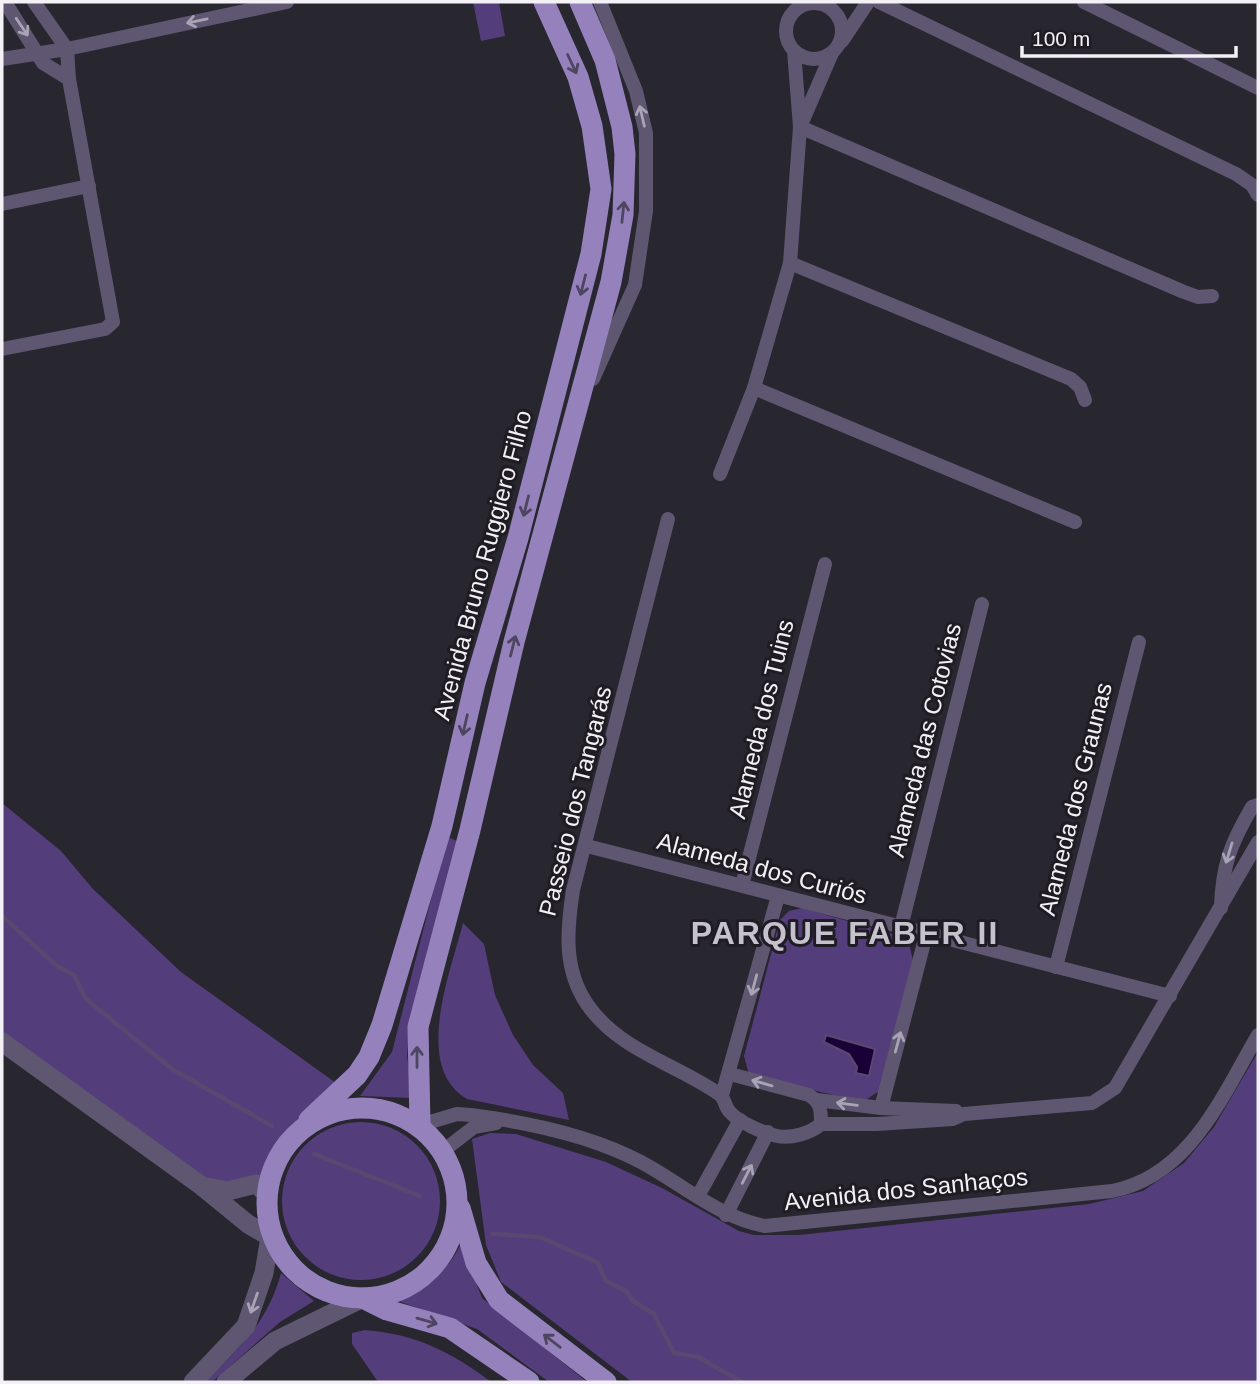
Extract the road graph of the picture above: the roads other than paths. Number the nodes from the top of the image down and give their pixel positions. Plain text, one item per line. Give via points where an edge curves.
1 (5, 2) edge
2 (34, 2) edge
3 (287, 2) edge
4 (544, 2) edge
5 (781, 2) edge
6 (868, 2) edge
7 (879, 2) edge
8 (1084, 2) edge
9 (820, 3) edge
10 (588, 5) edge
11 (1110, 7) edge
12 (788, 18) junction
13 (553, 24) junction
14 (836, 47) junction
15 (66, 49) junction
16 (794, 51) junction
17 (38, 52) junction
18 (2, 59) edge
19 (69, 79) junction
20 (1258, 88) edge
21 (800, 127) junction
22 (89, 186) junction
23 (1258, 195) edge
24 (2, 204) edge
25 (790, 263) junction
26 (1213, 296) dead end
27 (2, 349) edge
28 (754, 388) junction
29 (1085, 400) dead end
30 (720, 474) dead end
31 (668, 519) dead end
32 (1074, 522) dead end
33 (825, 565) dead end
34 (982, 604) dead end
35 (1139, 642) dead end
36 (1258, 805) edge
37 (442, 826) junction
38 (470, 831) junction
39 (1258, 842) edge
40 (587, 846) junction
41 (742, 886) junction
42 (778, 896) junction
43 (1221, 910) junction
44 (901, 928) junction
45 (926, 935) junction
46 (1056, 967) junction
47 (1170, 996) junction
48 (1258, 1035) edge
49 (2, 1042) edge
50 (730, 1074) junction
51 (722, 1095) junction
52 (817, 1100) junction
53 (881, 1108) junction
54 (964, 1114) junction
55 (309, 1120) junction
56 (740, 1120) junction
57 (505, 1122) junction
58 (821, 1124) junction
59 (420, 1125) junction
60 (768, 1132) junction
61 (443, 1152) junction
62 (199, 1184) junction
63 (267, 1194) junction
64 (698, 1196) junction
65 (458, 1202) junction
66 (726, 1215) junction
67 (270, 1237) junction
68 (363, 1298) junction
69 (193, 1382) edge
70 (226, 1382) edge
71 (529, 1382) edge
72 (606, 1382) edge

1 -> 17 street
2 - 15 street
3 -> 15 street
4 - 13 main road, Avenida Bruno Ruggiero Filho
5 - 12 street
6 - 14 street
7 - 23 street via 1236,174
8 - 11 street
9 - 12 street via 802,6
9 - 14 street via 840,20
10 - 13 main road
38 -> 10 main road, Avenida Bruno Ruggiero Filho via 514,642 611,282 626,183 614,89
11 - 20 street
12 - 16 street via 786,35
13 -> 37 main road, Avenida Bruno Ruggiero Filho via 578,77 592,126 600,169 599,214 518,538 475,683
14 - 16 street via 816,59
14 - 21 street
15 - 17 street
15 - 19 street
16 - 21 street
17 - 18 street
17 - 19 street via 43,63
19 - 22 street
21 - 25 street
21 - 26 street via 1184,292
22 - 24 street
22 - 27 street via 113,322 105,329
25 - 28 street
25 - 29 street via 1071,379
28 - 30 street
28 - 32 street
31 - 40 street, Passeio dos Tangarás
33 - 41 street, Alameda dos Tuins
34 - 44 street, Alameda das Cotovias
35 - 46 street, Alameda dos Graunas
36 -> 43 street via 1252,807 1230,846
37 - 38 main road
37 - 55 main road, Avenida Bruno Ruggiero Filho via 376,1041 357,1074
59 -> 38 main road, Avenida Bruno Ruggiero Filho via 418,1027
39 - 43 street
40 - 41 street, Alameda dos Curiós
40 - 51 street, Passeio dos Tangarás via 573,890 567,932 572,972 587,1003 629,1042
41 - 42 street, Alameda dos Curiós
42 - 44 street, Alameda dos Curiós
42 -> 50 street
43 - 47 street
44 - 45 street, Alameda dos Curiós
45 - 46 street, Alameda dos Curiós
53 -> 45 street
46 - 47 street, Alameda dos Curiós
47 - 54 street via 1115,1088 1105,1096 1092,1103
48 - 66 street, Avenida dos Sanhaços via 1187,1148 1153,1176 1125,1188 784,1226
49 - 62 street
50 - 51 street
52 -> 50 street
51 - 56 street, Passeio dos Tangarás via 731,1114
53 -> 52 street
52 - 58 street
53 - 54 street
54 - 58 street via 953,1119
55 - 59 main road via 362,1108 385,1110
55 - 63 main road via 282,1152
56 - 60 street
56 - 64 street
57 - 59 street, Avenida dos Sanhaços via 457,1114
57 - 61 street, Avenida dos Sanhaços via 474,1127
57 - 64 street, Avenida dos Sanhaços via 607,1148
58 - 60 street via 801,1135
59 - 61 main road
66 -> 60 street
61 - 65 main road via 454,1175
62 - 63 street via 228,1191 256,1184
62 - 67 street
63 - 67 main road
64 - 66 street, Avenida dos Sanhaços
65 - 68 main road via 453,1234 431,1269 396,1292
72 -> 65 main road via 499,1300 476,1263
67 - 68 main road via 289,1265 311,1283 337,1295
67 -> 69 street via 264,1273 246,1326
68 - 70 street via 275,1341
68 -> 71 main road via 387,1310 450,1328

